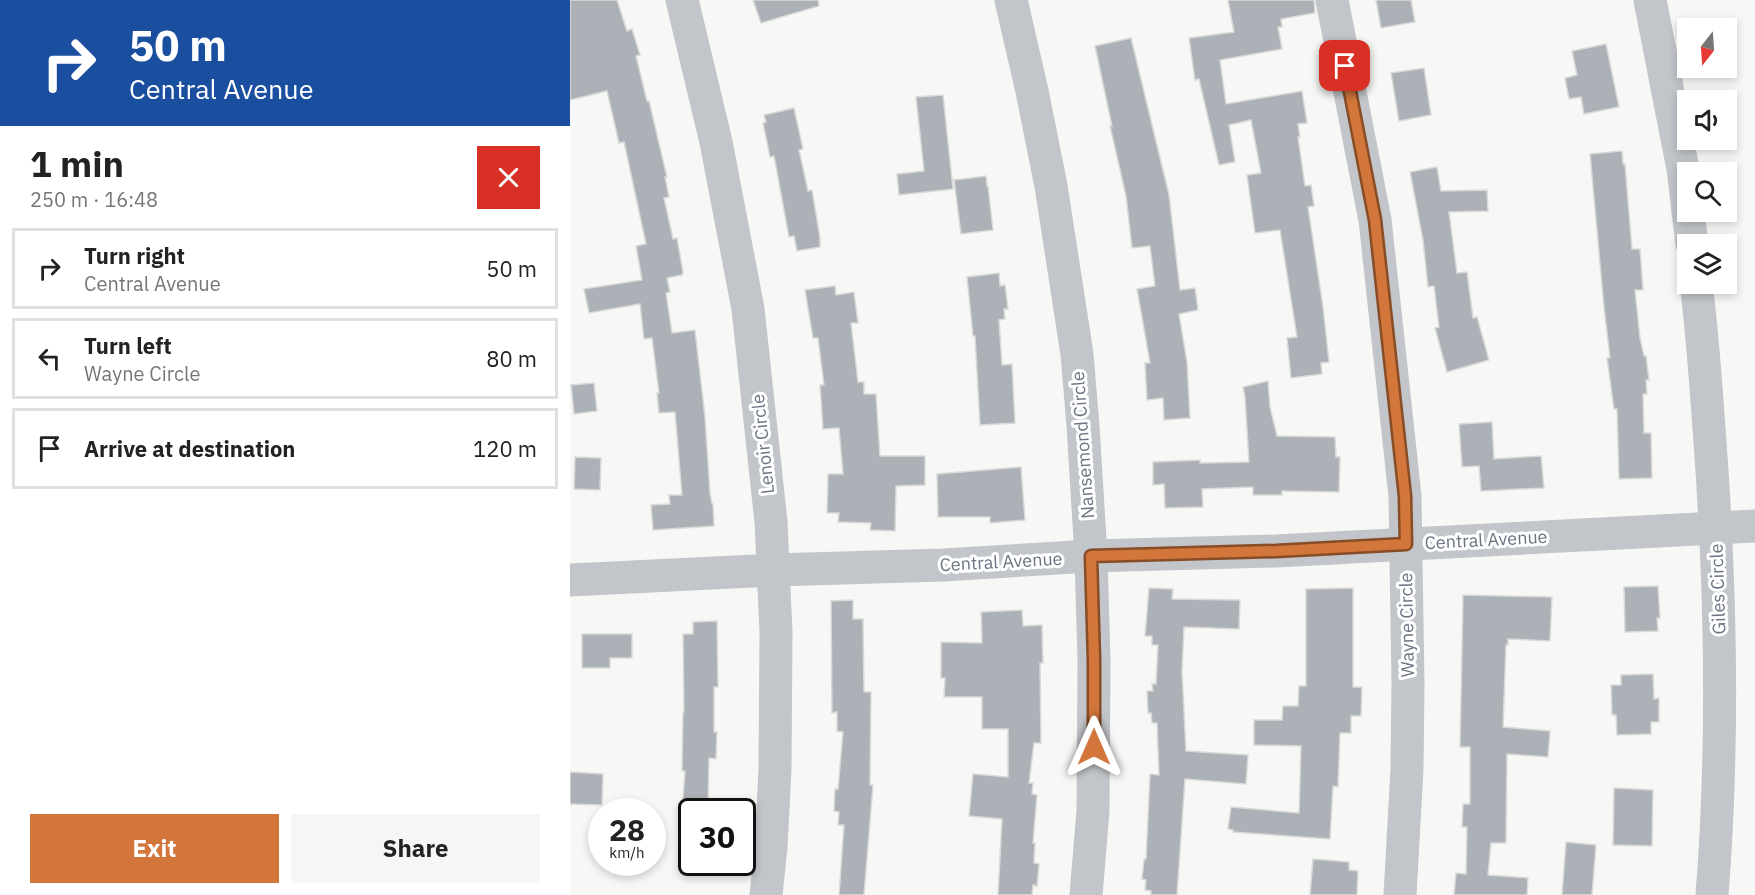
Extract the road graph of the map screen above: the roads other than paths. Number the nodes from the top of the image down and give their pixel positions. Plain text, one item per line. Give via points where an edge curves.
1 (682, 0) edge
2 (1332, 0) edge
3 (1650, 0) edge
4 (1019, 2) edge
5 (1682, 162) edge
6 (1697, 294) edge
7 (1755, 526) edge
8 (1717, 529) junction
9 (1406, 544) junction
10 (1091, 556) junction
11 (774, 570) junction
12 (570, 580) edge
13 (766, 895) edge
14 (1086, 895) edge
15 (1400, 895) edge
16 (1712, 895) edge

1 - 11 street, Lenoir Circle via 716,142 748,309
2 - 9 street, Wayne Circle via 1375,220 1405,496
3 - 5 street
4 - 10 street, Nansemond Circle via 1077,354
6 - 8 street, Giles Circle
7 - 8 street, Central Avenue
8 - 9 street, Central Avenue
8 - 16 street, Giles Circle via 1721,675
9 - 10 street, Central Avenue
9 - 15 street, Wayne Circle via 1407,769
10 - 11 street, Central Avenue
10 - 14 street, Nansemond Circle via 1093,811
11 - 12 street, Central Avenue
11 - 13 street, Lenoir Circle via 775,770

